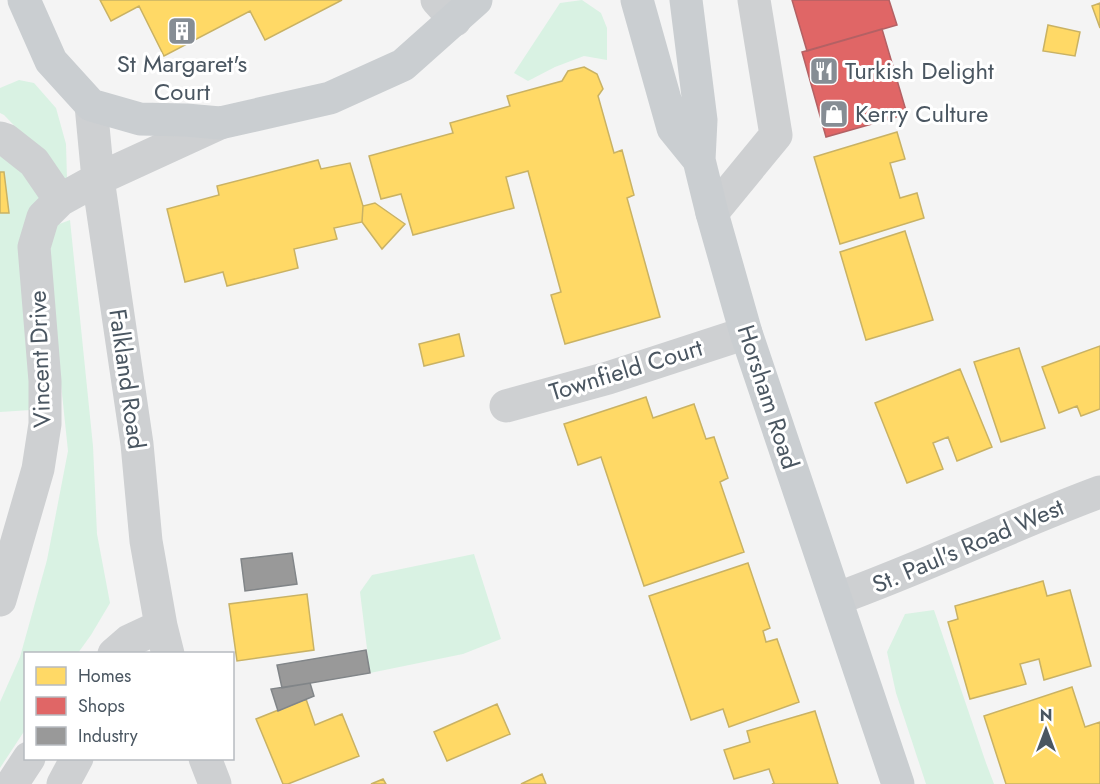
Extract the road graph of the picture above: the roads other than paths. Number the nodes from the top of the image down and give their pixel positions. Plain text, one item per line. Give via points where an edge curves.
1 (24, 0) edge
2 (637, 0) edge
3 (686, 0) edge
4 (754, 0) edge
5 (456, 7) edge
6 (91, 105) junction
7 (220, 123) junction
8 (0, 138) edge
9 (699, 160) junction
10 (98, 179) junction
11 (60, 200) junction
12 (712, 213) junction
13 (746, 333) junction
14 (506, 406) dead end
15 (1100, 492) edge
16 (836, 599) junction
17 (0, 600) edge
18 (164, 640) edge
19 (116, 652) edge
20 (28, 760) edge
21 (76, 760) edge
22 (205, 760) edge
23 (12, 784) edge
24 (63, 784) edge
25 (215, 784) edge
26 (898, 784) edge

1 - 6 main road via 51,61
2 - 9 main road via 673,128
3 - 9 main road, Horsham Road via 701,120
4 - 12 street via 776,135
5 - 7 main road via 403,65 330,98
6 - 7 main road via 140,119
6 - 10 street, Falkland Road
7 - 10 street, Vincent Drive
8 - 11 street via 34,162
9 - 12 main road, Horsham Road
10 - 11 street, Vincent Drive
10 - 18 street, Falkland Road
11 - 17 street, Vincent Drive via 43,217 33,247 45,424 38,469
12 - 13 main road, Horsham Road
13 - 14 street, Townfield Court
13 - 16 main road, Horsham Road
15 - 16 street, St. Paul's Road West
16 - 26 main road, Horsham Road
18 - 19 street via 129,641
20 - 23 street
21 - 24 street
22 - 25 street

